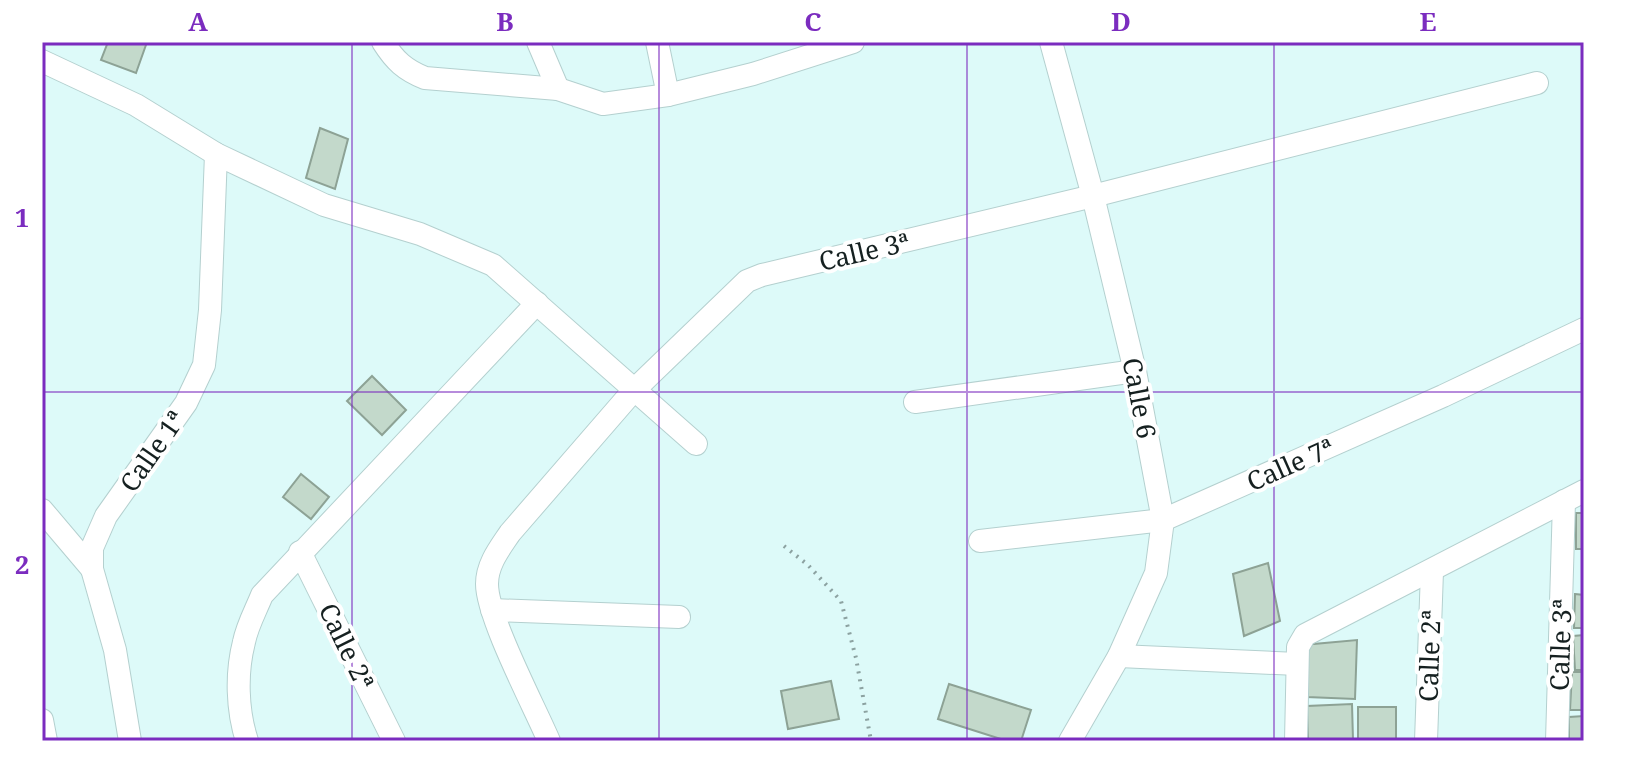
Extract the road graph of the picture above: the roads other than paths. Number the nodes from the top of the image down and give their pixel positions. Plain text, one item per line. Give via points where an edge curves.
1 (383, 42) edge
2 (538, 42) edge
3 (657, 42) edge
4 (853, 42) edge
5 (1051, 42) edge
6 (42, 61) edge
7 (1537, 83) dead end
8 (558, 89) junction
9 (668, 95) junction
10 (216, 154) junction
11 (1093, 196) junction
12 (537, 303) junction
13 (1584, 329) edge
14 (1135, 371) junction
15 (633, 391) junction
16 (915, 402) dead end
17 (696, 444) dead end
18 (1574, 496) edge
19 (42, 510) edge
20 (1163, 520) junction
21 (980, 541) dead end
22 (300, 552) junction
23 (92, 569) junction
24 (1432, 571) junction
25 (492, 610) junction
26 (679, 617) dead end
27 (1119, 656) junction
28 (1297, 664) junction
29 (42, 720) edge
30 (46, 741) edge
31 (130, 741) edge
32 (247, 741) edge
33 (394, 741) edge
34 (549, 741) edge
35 (1070, 741) edge
36 (1296, 741) edge
37 (1426, 741) edge
38 (1557, 741) edge

1 - 8 street via 408,72 425,78
2 - 8 street
3 - 9 street
4 - 9 street
5 - 11 street, Calle 6
6 - 10 street via 136,105
7 - 11 street, Calle 3ª
8 - 9 street via 603,104
10 - 12 street via 324,205 420,234 493,265
10 - 23 street, Calle 1ª via 204,365 186,403 106,516 92,548
11 - 14 street, Calle 6
11 - 15 street, Calle 3ª via 747,281
12 - 15 street
12 - 22 street
13 - 20 street, Calle 7ª
14 - 16 street
14 - 20 street, Calle 6
15 - 17 street
15 - 25 street, Calle 3ª via 493,558 487,583
18 - 24 street
18 - 38 street, Calle 3ª
19 - 23 street
20 - 21 street, Calle 7ª
20 - 27 street, Calle 6 via 1156,573
22 - 32 street via 262,595 244,641 239,682
22 - 33 street, Calle 2ª
23 - 31 street, Calle 1ª via 115,650
24 - 28 street via 1305,635
24 - 37 street, Calle 2ª
25 - 26 street
25 - 34 street, Calle 3ª
27 - 28 street
27 - 35 street, Calle 6
28 - 36 street
29 - 30 street

